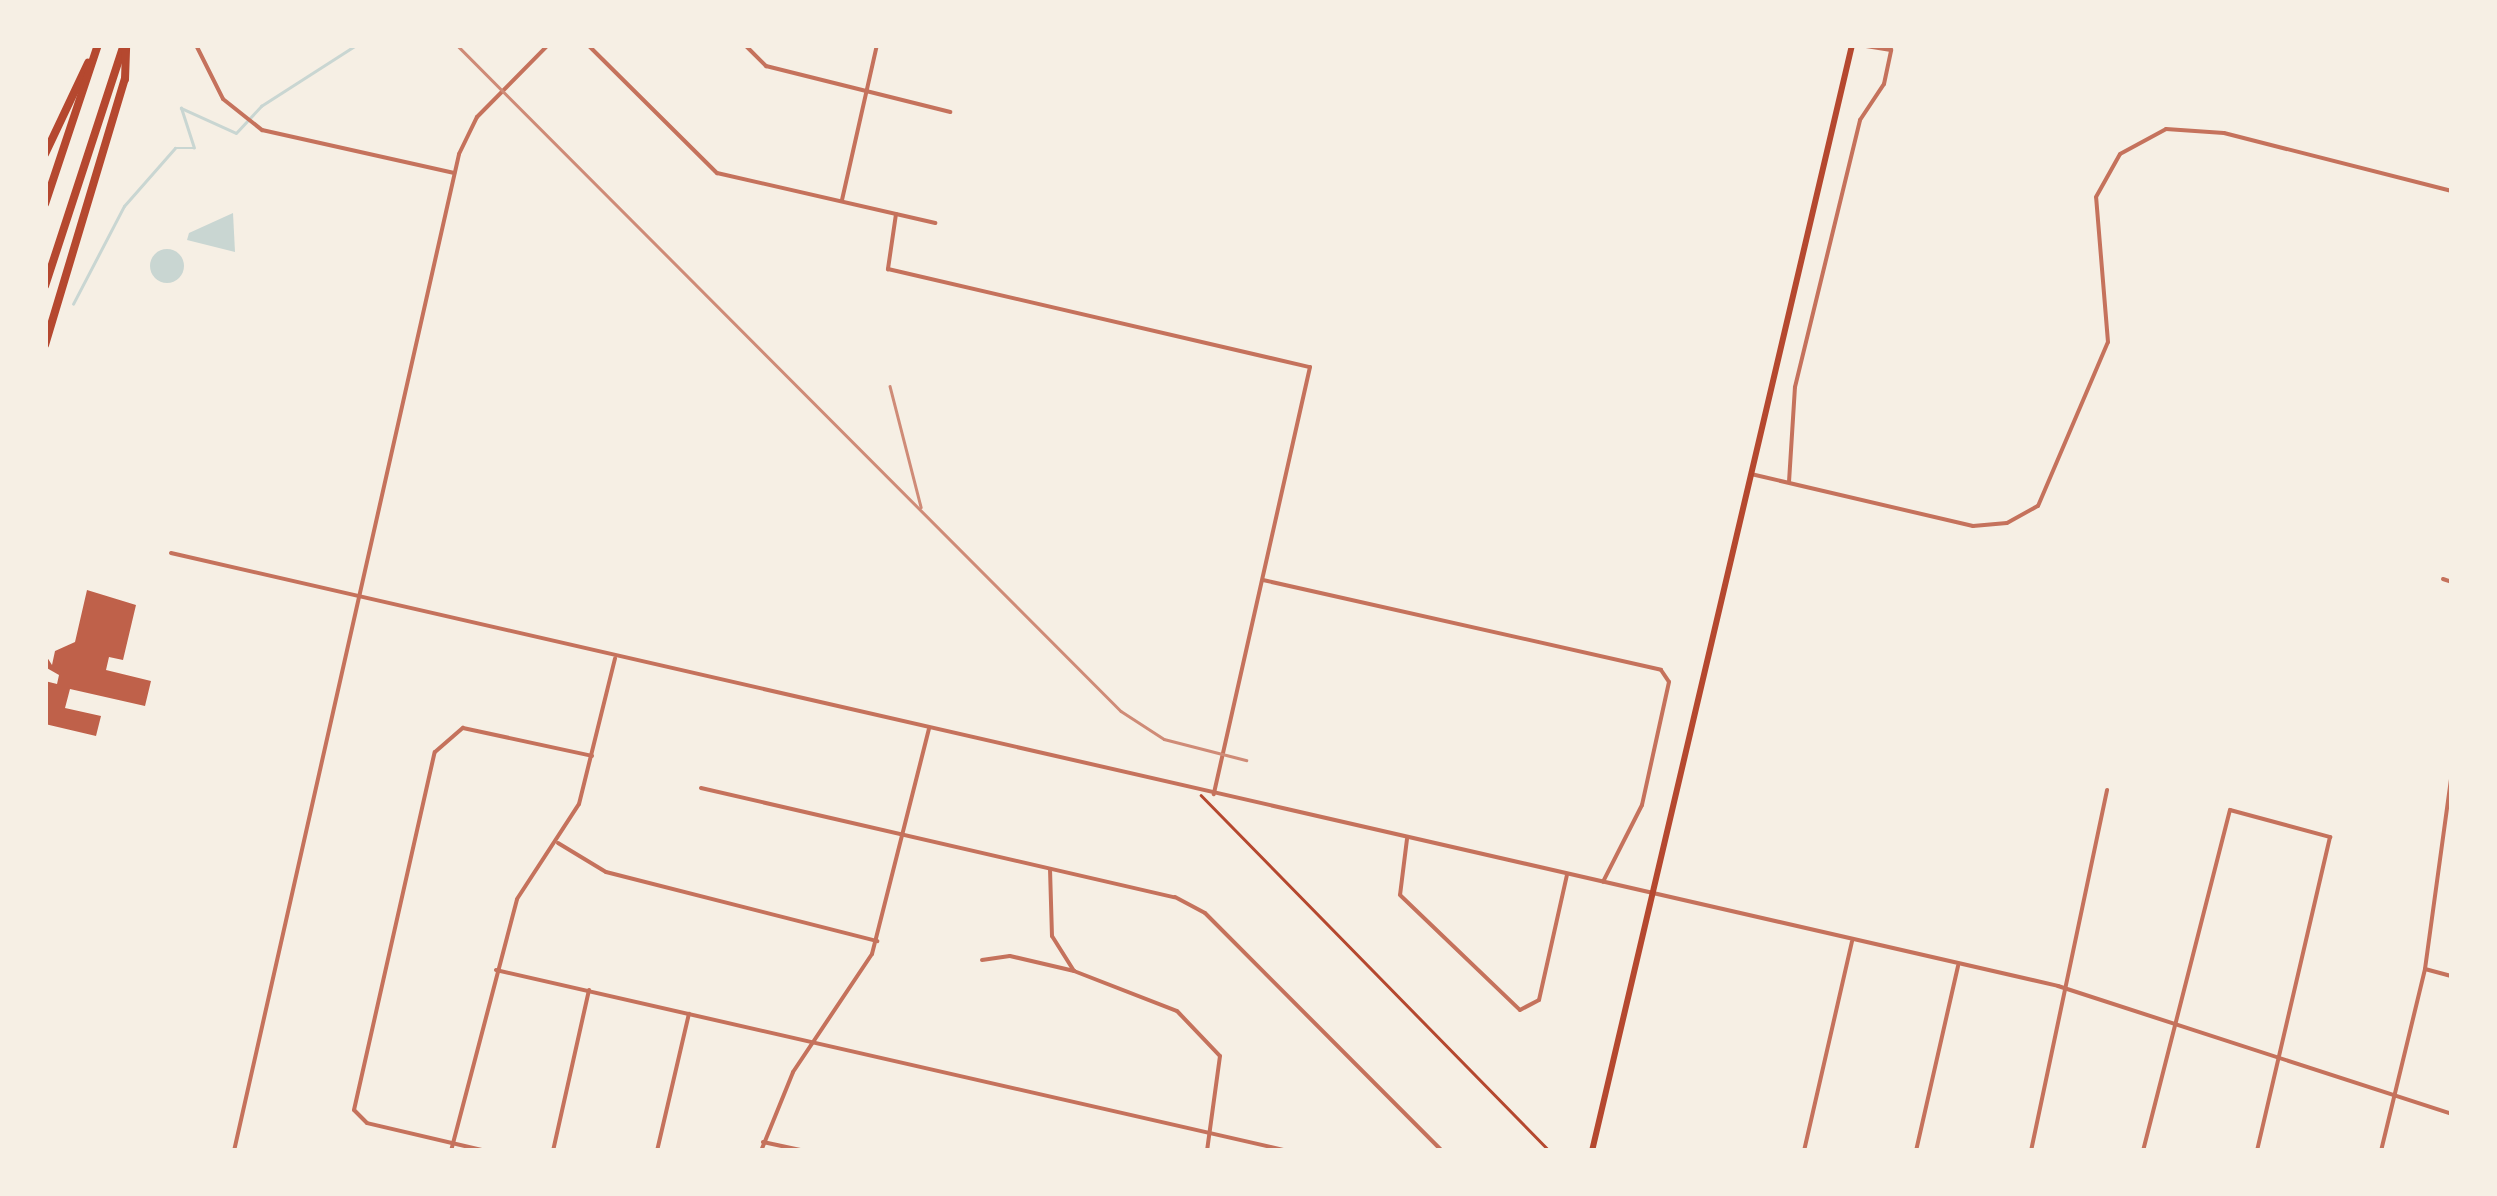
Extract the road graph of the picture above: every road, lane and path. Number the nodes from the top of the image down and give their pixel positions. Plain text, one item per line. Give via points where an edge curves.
1 (125, 45) edge
2 (196, 45) edge
3 (548, 45) edge
4 (588, 45) edge
5 (745, 45) edge
6 (878, 45) edge
7 (1852, 45) edge
8 (1861, 45) edge
9 (97, 48) edge
10 (867, 92) junction
11 (950, 112) dead end
12 (45, 154) edge
13 (454, 173) junction
14 (2452, 192) edge
15 (842, 200) junction
16 (45, 204) edge
17 (896, 214) junction
18 (935, 223) dead end
19 (45, 286) edge
20 (45, 345) edge
21 (1750, 474) junction
22 (1790, 482) junction
23 (171, 553) dead end
24 (1263, 580) junction
25 (2443, 580) dead end
26 (2452, 582) edge
27 (359, 597) junction
28 (616, 656) junction
29 (929, 728) junction
30 (592, 756) junction
31 (2452, 775) edge
32 (701, 788) dead end
33 (1196, 790) junction
34 (2107, 790) dead end
35 (1214, 794) junction
36 (904, 834) junction
37 (1407, 838) junction
38 (558, 843) junction
39 (1050, 868) junction
40 (1567, 875) junction
41 (1602, 882) junction
42 (1656, 894) junction
43 (1852, 939) junction
44 (877, 941) junction
45 (982, 960) dead end
46 (1959, 964) junction
47 (2425, 969) junction
48 (496, 970) junction
49 (1074, 971) junction
50 (2452, 976) edge
51 (588, 990) junction
52 (2072, 990) junction
53 (690, 1013) junction
54 (2172, 1022) junction
55 (816, 1041) junction
56 (2278, 1059) junction
57 (2394, 1096) junction
58 (2452, 1114) edge
59 (1212, 1130) junction
60 (764, 1142) junction
61 (452, 1144) junction
62 (1440, 1148) edge
63 (234, 1151) edge
64 (451, 1151) edge
65 (486, 1151) edge
66 (553, 1151) edge
67 (658, 1151) edge
68 (761, 1151) edge
69 (805, 1151) edge
70 (1207, 1151) edge
71 (1288, 1151) edge
72 (1432, 1151) edge
73 (1550, 1151) edge
74 (1592, 1151) edge
75 (1804, 1151) edge
76 (1916, 1151) edge
77 (2031, 1151) edge
78 (2143, 1151) edge
79 (2257, 1151) edge
80 (2381, 1151) edge

1 - 19 highway
1 - 20 highway via 125,79
2 - 13 street via 215,88 250,123 298,142
3 - 13 street via 478,117
4 - 15 street via 717,173
5 - 10 street via 766,66
6 - 10 street
7 - 21 main road
8 - 22 street via 1891,50 1849,166 1795,387
9 - 12 highway
9 - 16 highway
10 - 11 street
10 - 15 street
13 - 27 street
14 - 22 street via 2189,127 2120,154 2092,217 2110,320 2096,386 2038,506 2007,523 1974,526
15 - 17 street
17 - 18 street
17 - 24 street via 888,270 1310,367
21 - 22 street
21 - 42 main road
23 - 27 street
24 - 35 street
24 - 41 street via 1661,670 1669,682 1642,805
25 - 26 street
27 - 28 street
27 - 63 street
28 - 29 street
28 - 30 street
29 - 33 street
29 - 36 street
30 - 38 street
30 - 61 street via 463,728 445,736 354,1110 367,1123
31 - 47 street
32 - 36 street
33 - 35 street
33 - 73 path
34 - 52 street
35 - 37 street
36 - 39 street
36 - 44 street
37 - 40 street
37 - 40 street via 1400,895 1520,1010 1539,1000
38 - 44 street via 606,872
38 - 48 street via 517,898
39 - 49 street via 1049,924
39 - 62 street via 1174,896 1205,913
40 - 41 street
41 - 42 street
42 - 43 street
42 - 74 main road
43 - 46 street
43 - 75 street
44 - 55 street
45 - 49 street via 1010,956
46 - 52 street
46 - 76 street
47 - 50 street
47 - 57 street
48 - 51 street
48 - 61 street
49 - 59 street via 1177,1012 1209,1039 1222,1080
51 - 53 street
51 - 66 street
52 - 54 street
52 - 77 street
53 - 55 street
53 - 67 street
54 - 56 street
54 - 56 street via 2230,810 2328,834
54 - 78 street
55 - 59 street
55 - 60 street
56 - 57 street
56 - 79 street
57 - 58 street
57 - 80 street
59 - 70 street
59 - 71 street
60 - 68 street
60 - 69 street
61 - 64 street
61 - 65 street
62 - 72 street

